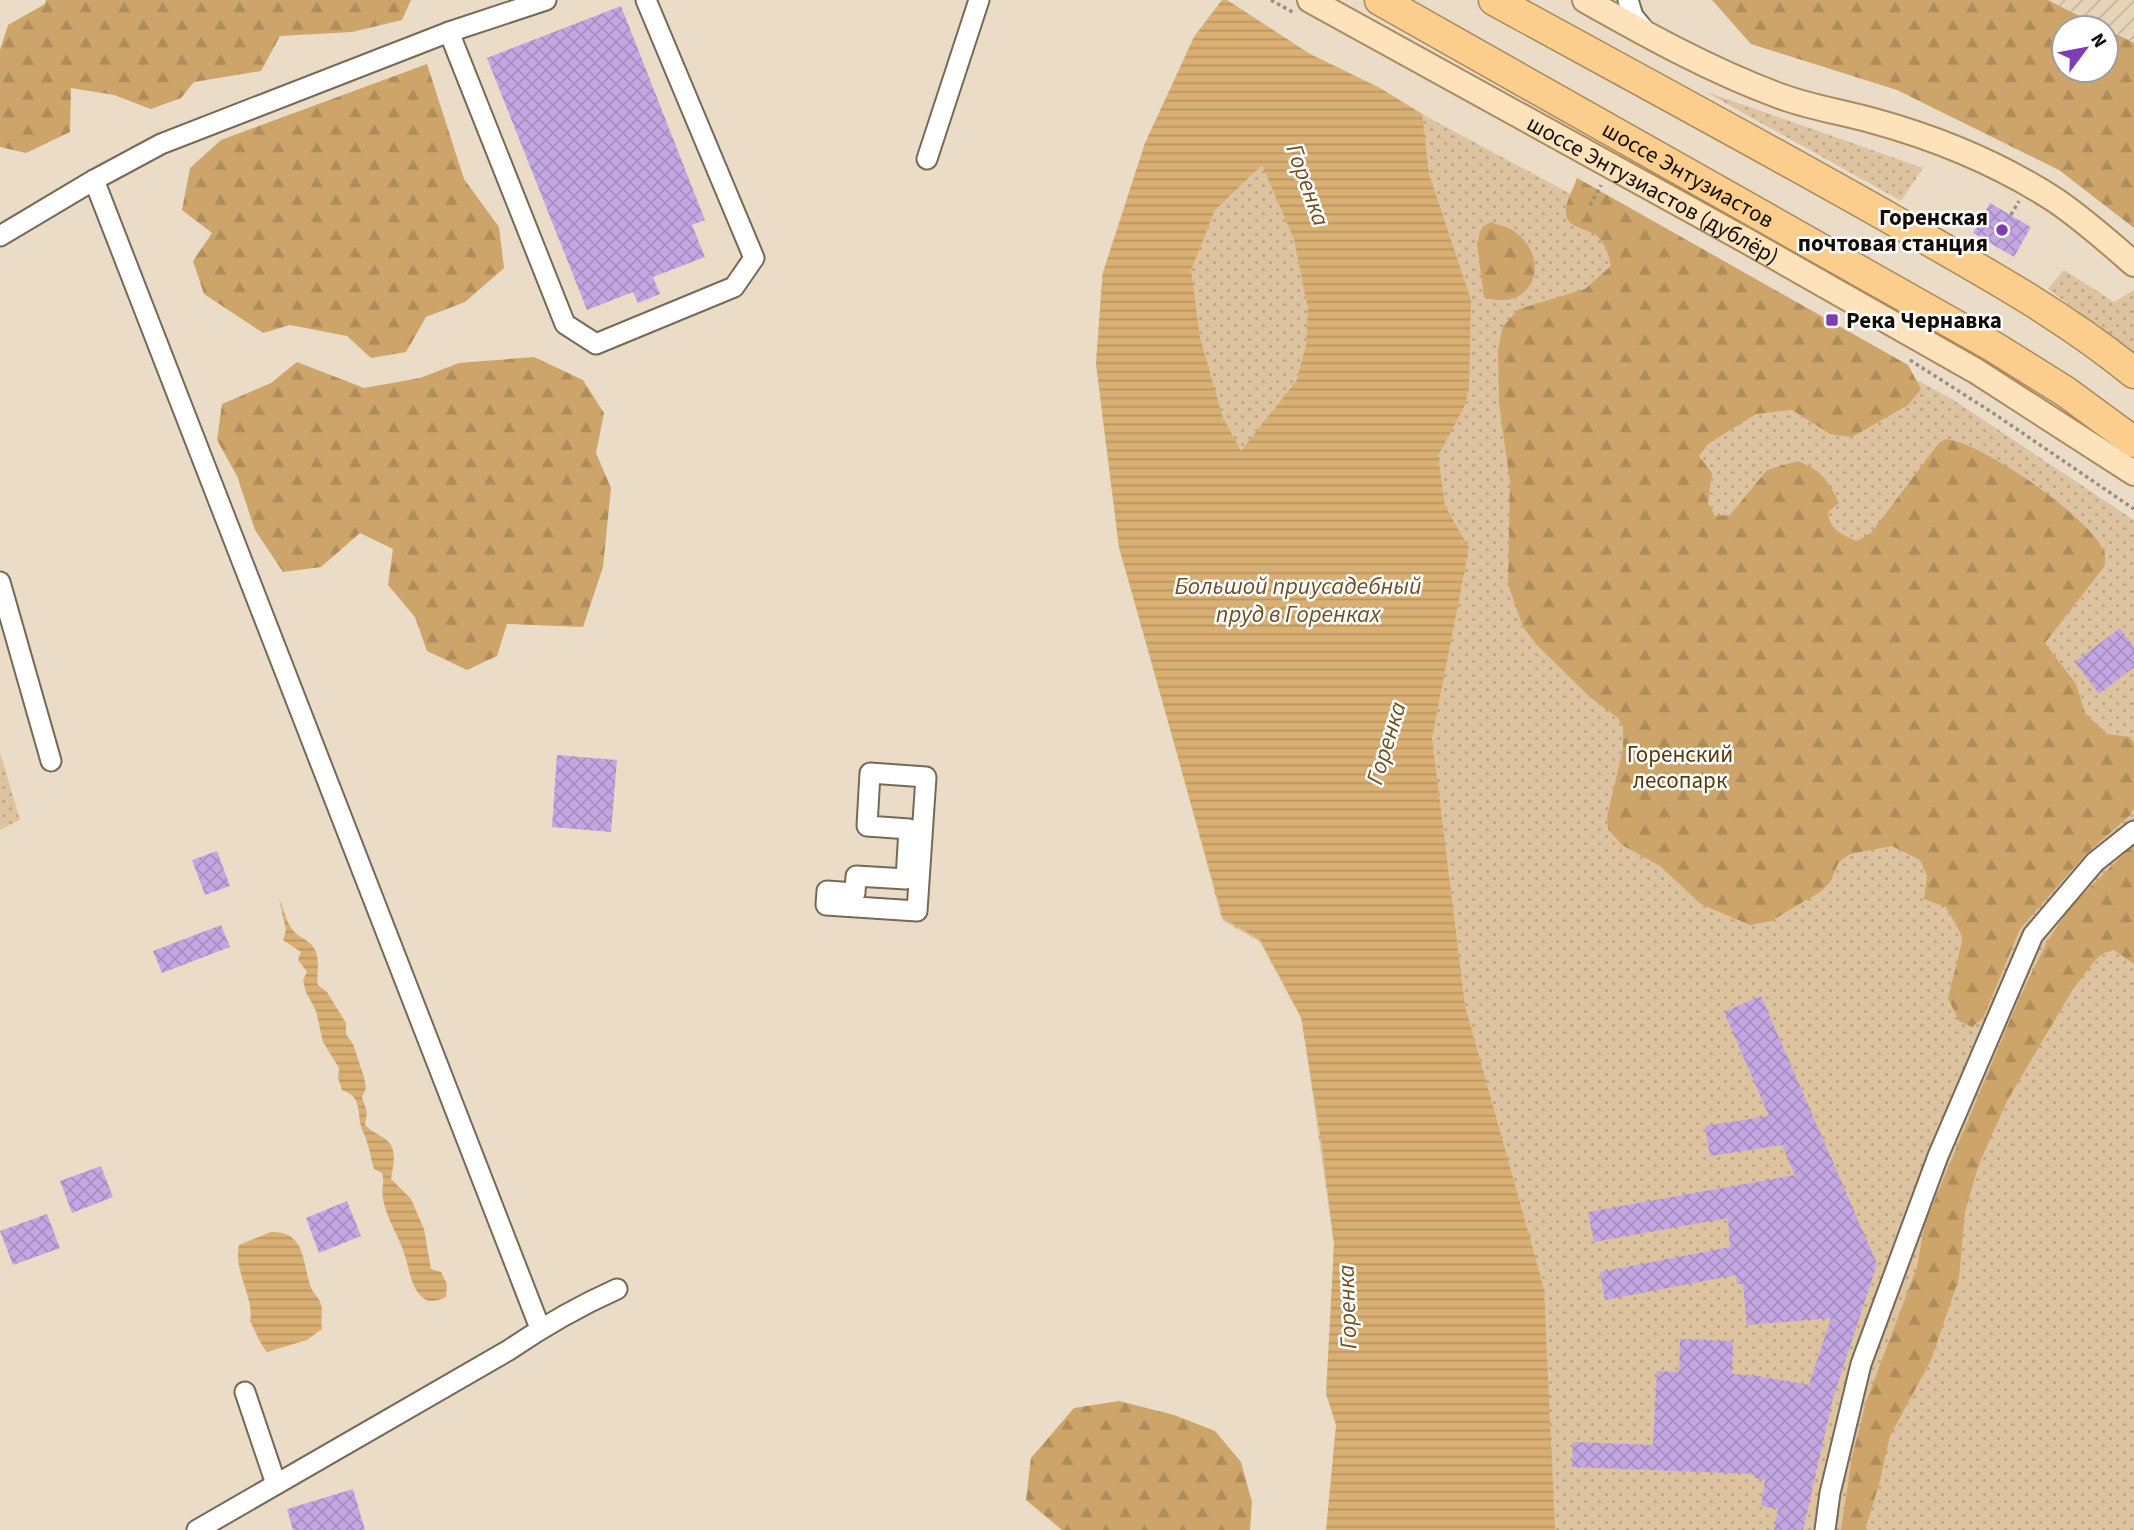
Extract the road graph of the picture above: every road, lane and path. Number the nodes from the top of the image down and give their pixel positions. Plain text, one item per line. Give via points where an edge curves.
1 (546, 0) edge
2 (646, 0) edge
3 (979, 0) edge
4 (1271, 0) edge
5 (1337, 0) edge
6 (1494, 0) edge
7 (1586, 0) edge
8 (1628, 0) edge
9 (1388, 4) edge
10 (1302, 7) edge
11 (1355, 24) junction
12 (449, 32) junction
13 (1648, 35) junction
14 (928, 159) dead end
15 (94, 180) junction
16 (1601, 185) dead end
17 (1590, 205) dead end
18 (0, 236) edge
19 (2134, 264) edge
20 (1902, 355) dead end
21 (2134, 373) edge
22 (2134, 442) edge
23 (2134, 473) edge
24 (2134, 509) edge
25 (0, 582) edge
26 (51, 761) dead end
27 (926, 777) joint
28 (2134, 831) edge
29 (617, 1289) dead end
30 (540, 1328) junction
31 (245, 1392) dead end
32 (276, 1484) junction
33 (197, 1530) edge
34 (1825, 1530) edge

1 - 12 lane
2 - 12 lane via 754,258 734,287 596,344 565,324
3 - 14 lane
4 - 10 path
5 - 11 main road
6 - 21 highway via 1952,254 2078,332
7 - 13 main road
8 - 13 lane via 1633,16
9 - 22 highway, шоссе Энтузиастов via 1994,347
10 - 11 main road, шоссе Энтузиастов (дублёр)
11 - 23 main road, шоссе Энтузиастов (дублёр) via 1976,371
12 - 15 lane via 160,144
13 - 19 main road via 1777,95 1946,145 2000,170 2054,200
15 - 18 lane
15 - 30 lane
16 - 17 path
20 - 24 path
25 - 26 lane
27 - 27 lane via 870,774 867,826 909,829 906,879 856,876 855,892 827,891 827,905 917,911
28 - 34 lane via 2095,862 2033,935 1938,1156 1861,1364
29 - 30 lane
30 - 32 lane
31 - 32 lane
32 - 33 lane

